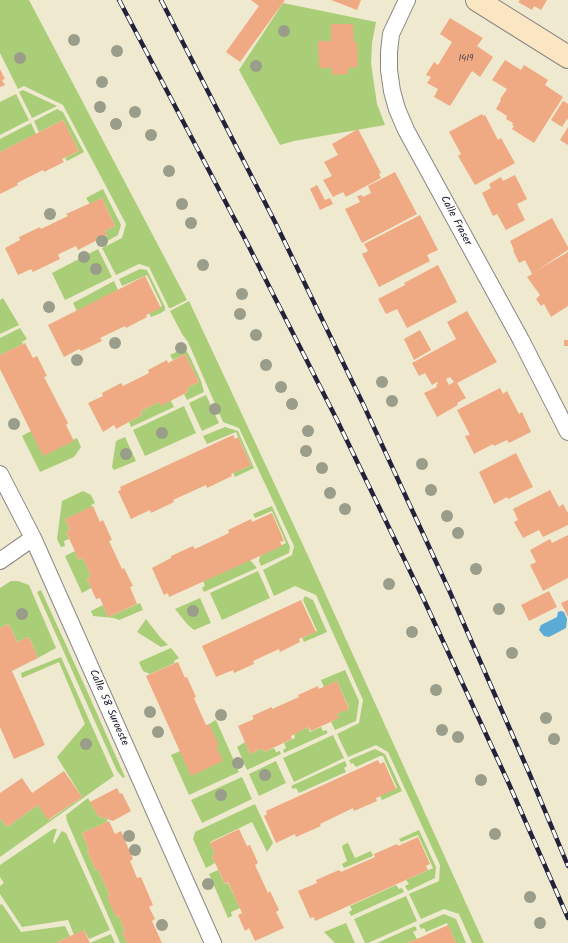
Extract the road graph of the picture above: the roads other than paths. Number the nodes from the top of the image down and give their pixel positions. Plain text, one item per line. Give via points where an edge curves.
1 (407, 0) edge
2 (477, 0) edge
3 (568, 57) edge
4 (567, 427) edge
5 (0, 474) edge
6 (33, 538) junction
7 (0, 561) edge
8 (213, 943) edge

1 - 4 street, Calle Fraser via 391,34 389,52 389,70 397,108 406,130
2 - 3 main road
5 - 6 street, Calle 58 Suroeste
6 - 7 street
6 - 8 street, Calle 58 Suroeste

